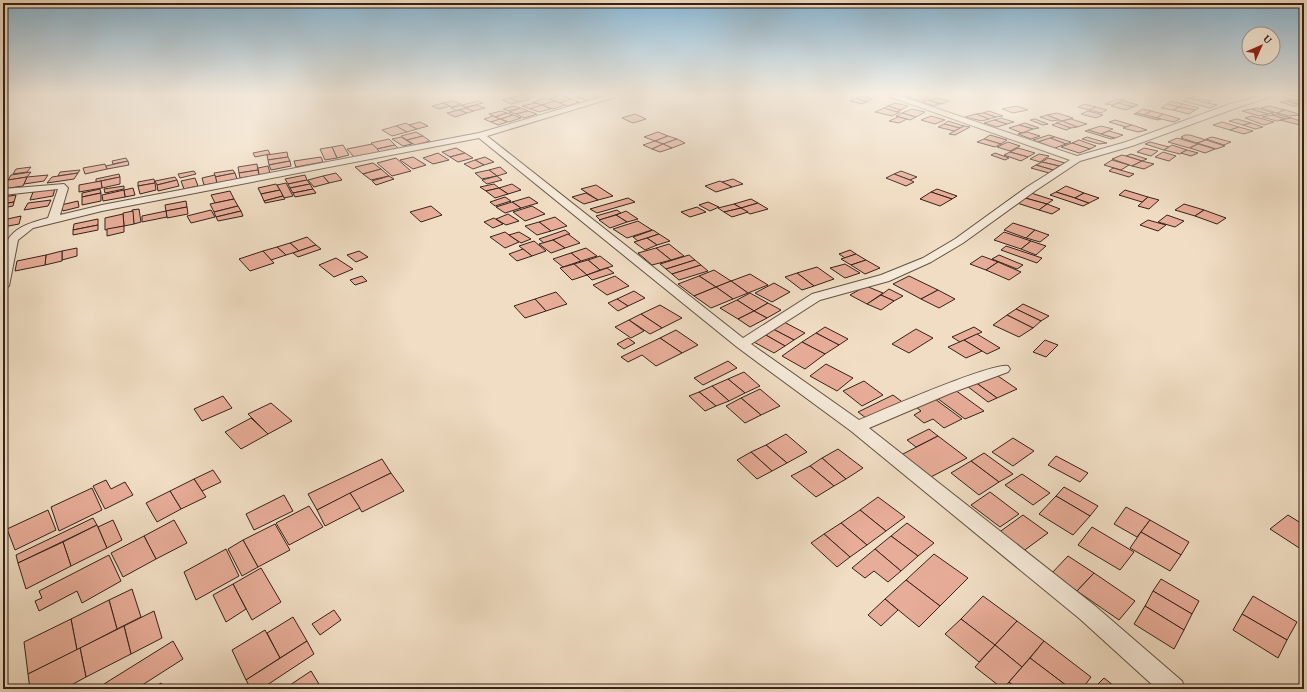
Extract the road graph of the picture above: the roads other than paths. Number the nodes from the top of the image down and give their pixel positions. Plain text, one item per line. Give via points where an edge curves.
1 (505, 127) edge
2 (986, 127) edge
3 (1175, 127) edge
4 (481, 135) junction
5 (1077, 159) junction
6 (3, 192) edge
7 (53, 220) junction
8 (3, 286) edge
9 (742, 344) junction
10 (1003, 369) dead end
11 (857, 427) junction
12 (1174, 689) edge

1 - 4 street
2 - 5 street
3 - 5 street
4 - 7 street via 176,193
4 - 9 street
5 - 9 street via 959,241 927,260 880,279 816,297
6 - 7 street via 62,186
7 - 8 street via 29,226 12,240
9 - 11 street
10 - 11 street
11 - 12 street via 1087,612

